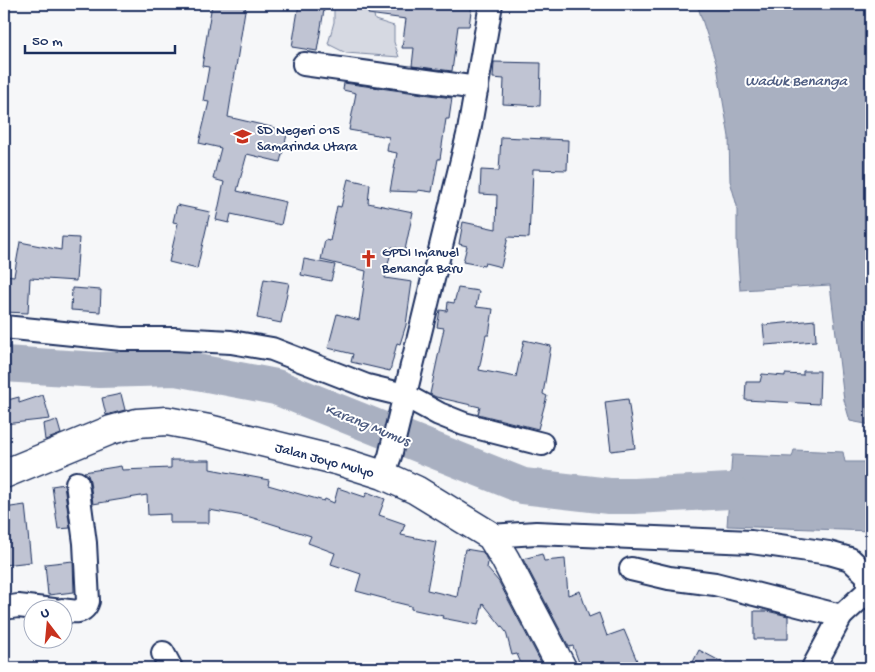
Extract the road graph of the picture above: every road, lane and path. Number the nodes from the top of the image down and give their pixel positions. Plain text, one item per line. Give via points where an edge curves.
1 (491, 4) edge
2 (304, 64) dead end
3 (477, 88) junction
4 (4, 327) edge
5 (404, 398) junction
6 (542, 444) dead end
7 (386, 465) junction
8 (4, 474) edge
9 (77, 483) dead end
10 (491, 536) junction
11 (631, 569) dead end
12 (22, 606) edge
13 (4, 608) edge
14 (72, 611) edge
15 (841, 616) junction
16 (562, 668) edge
17 (813, 668) edge

1 - 3 street
2 - 3 street
3 - 5 street
4 - 5 street via 122,339 231,342 272,349
5 - 6 street via 464,424
5 - 7 street
7 - 8 main road, Jalan Joyo Mulyo via 339,461 167,421 136,423 111,430
7 - 10 main road, Jalan Joyo Mulyo via 416,490
9 - 14 street via 88,601 86,607
10 - 15 street via 536,533 751,542 829,553 850,559 868,576 868,591
10 - 16 main road, Jalan Joyo Mulyo
11 - 15 street via 715,584
12 - 13 street
15 - 17 street

